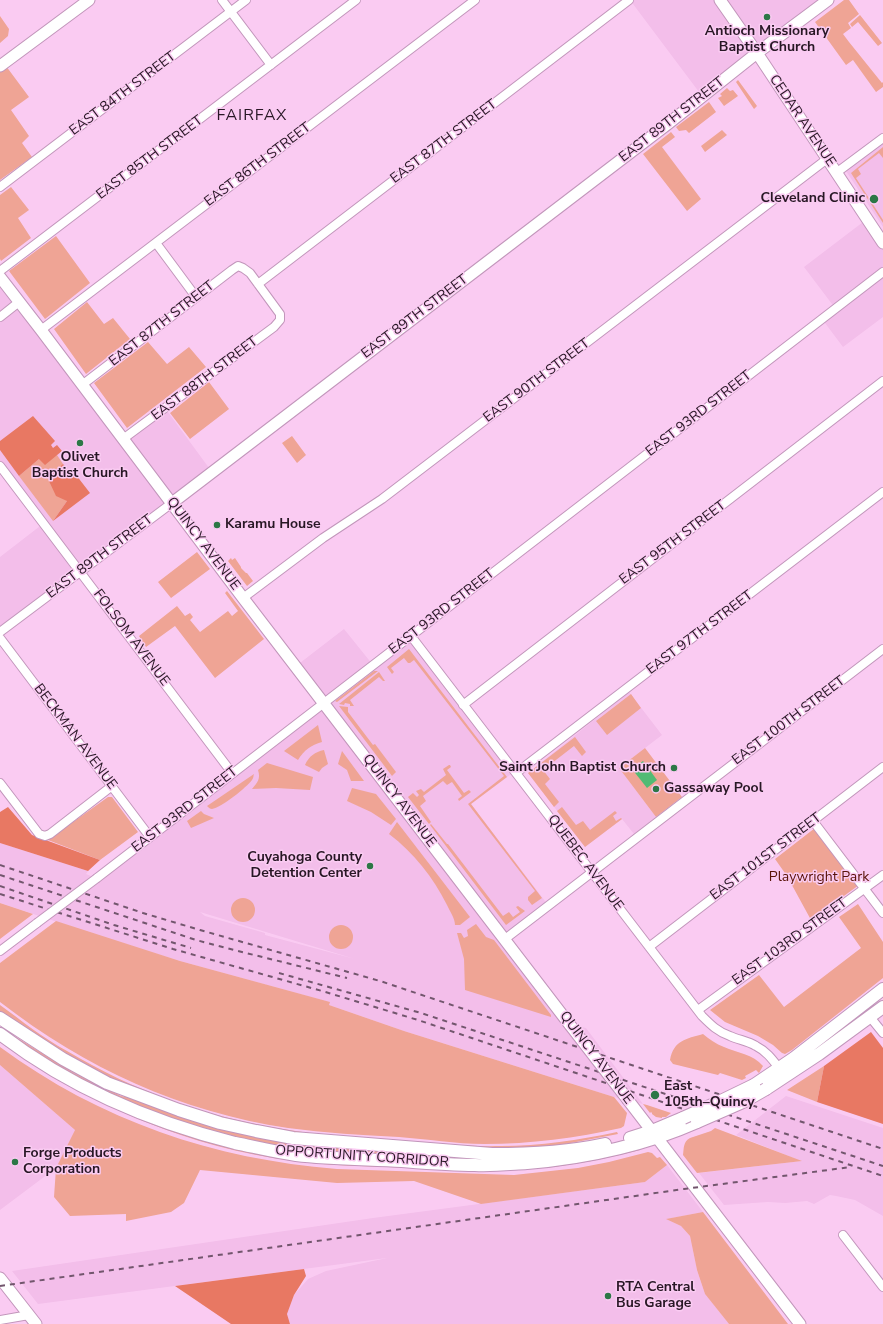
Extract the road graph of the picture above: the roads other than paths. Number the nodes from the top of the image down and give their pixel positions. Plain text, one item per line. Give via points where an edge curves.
1 (89, 0) edge
2 (222, 0) edge
3 (246, 0) edge
4 (356, 0) edge
5 (475, 0) edge
6 (630, 0) edge
7 (720, 0) edge
8 (828, 0) edge
9 (231, 12) junction
10 (757, 53) junction
11 (271, 65) junction
12 (0, 66) edge
13 (883, 138) edge
14 (827, 159) junction
15 (836, 173) junction
16 (0, 187) edge
17 (156, 243) junction
18 (883, 243) edge
19 (0, 271) edge
20 (883, 272) edge
21 (0, 277) edge
22 (258, 284) junction
23 (196, 297) junction
24 (19, 302) junction
25 (0, 317) edge
26 (41, 330) junction
27 (883, 381) edge
28 (82, 385) junction
29 (123, 439) junction
30 (0, 466) edge
31 (883, 492) edge
32 (172, 503) junction
33 (80, 572) junction
34 (243, 598) junction
35 (0, 632) edge
36 (411, 636) junction
37 (0, 638) edge
38 (883, 649) edge
39 (324, 703) junction
40 (463, 705) junction
41 (883, 767) edge
42 (232, 773) junction
43 (516, 773) junction
44 (0, 783) edge
45 (112, 786) junction
46 (813, 821) junction
47 (150, 837) junction
48 (592, 872) junction
49 (883, 875) edge
50 (864, 889) junction
51 (883, 913) edge
52 (505, 939) junction
53 (649, 947) junction
54 (0, 951) edge
55 (883, 989) edge
56 (883, 1007) edge
57 (698, 1010) junction
58 (870, 1017) junction
59 (0, 1018) edge
60 (883, 1033) edge
61 (0, 1034) edge
62 (779, 1068) junction
63 (760, 1087) junction
64 (655, 1135) junction
65 (843, 1234) dead end
66 (0, 1278) edge
67 (883, 1287) edge
68 (0, 1320) edge
69 (32, 1320) edge
70 (800, 1324) edge

1 - 12 street
2 - 9 street
3 - 9 street, EAST 84TH STREET
4 - 11 street, EAST 85TH STREET
5 - 17 street, EAST 86TH STREET
6 - 22 street, EAST 87TH STREET
7 - 10 street, CEDAR AVENUE
8 - 10 street, EAST 89TH STREET
9 - 11 street
9 - 16 street, EAST 84TH STREET
10 - 14 street, CEDAR AVENUE
10 - 32 street, EAST 89TH STREET
11 - 19 street, EAST 85TH STREET
13 - 15 street
14 - 15 street, CEDAR AVENUE
14 - 34 street, EAST 90TH STREET via 389,494 323,538
15 - 18 street, CEDAR AVENUE
17 - 23 street
17 - 26 street, EAST 86TH STREET
20 - 36 street, EAST 93RD STREET
21 - 24 street, QUINCY AVENUE
22 - 23 street, EAST 87TH STREET via 250,273 238,266
22 - 29 street, EAST 88TH STREET via 280,314 280,320
23 - 28 street, EAST 87TH STREET
24 - 25 street
24 - 26 street, QUINCY AVENUE
26 - 28 street, QUINCY AVENUE
27 - 40 street, EAST 95TH STREET
28 - 29 street, QUINCY AVENUE
29 - 32 street, QUINCY AVENUE
30 - 33 street, FOLSOM AVENUE
31 - 43 street, EAST 97TH STREET
32 - 33 street, EAST 89TH STREET
32 - 34 street, QUINCY AVENUE
33 - 35 street, EAST 89TH STREET
33 - 42 street, FOLSOM AVENUE
34 - 39 street, QUINCY AVENUE
36 - 39 street, EAST 93RD STREET
36 - 40 street, QUEBEC AVENUE
37 - 45 street, BECKMAN AVENUE
38 - 48 street, EAST 100TH STREET
39 - 42 street, EAST 93RD STREET
39 - 52 street, QUINCY AVENUE
40 - 43 street, QUEBEC AVENUE
41 - 46 street, EAST 101ST STREET
42 - 47 street, EAST 93RD STREET
43 - 48 street, QUEBEC AVENUE
44 - 45 street via 39,834 44,836
45 - 47 street, BECKMAN AVENUE
46 - 50 street
46 - 53 street, EAST 101ST STREET
47 - 54 street, EAST 93RD STREET, bridge
48 - 52 street, EAST 100TH STREET
48 - 53 street, QUEBEC AVENUE
49 - 50 street, EAST 103RD STREET
50 - 51 street
50 - 57 street, EAST 103RD STREET
52 - 64 street, QUINCY AVENUE, bridge
53 - 57 street, QUEBEC AVENUE
55 - 62 main road
56 - 58 main road
57 - 62 street, QUEBEC AVENUE via 710,1025 725,1035 756,1046
58 - 60 street
58 - 63 main road via 819,1054
59 - 64 main road, OPPORTUNITY CORRIDOR via 72,1064 123,1090 220,1123 293,1138 465,1153 522,1154
61 - 64 main road, OPPORTUNITY CORRIDOR via 64,1076 134,1111 209,1136 295,1155 477,1166 584,1156
62 - 63 main road
63 - 64 main road, OPPORTUNITY CORRIDOR, bridge via 683,1118
63 - 64 main road, OPPORTUNITY CORRIDOR, bridge via 744,1101 697,1122
64 - 70 street, QUINCY AVENUE
65 - 67 street
66 - 69 street
68 - 69 street

